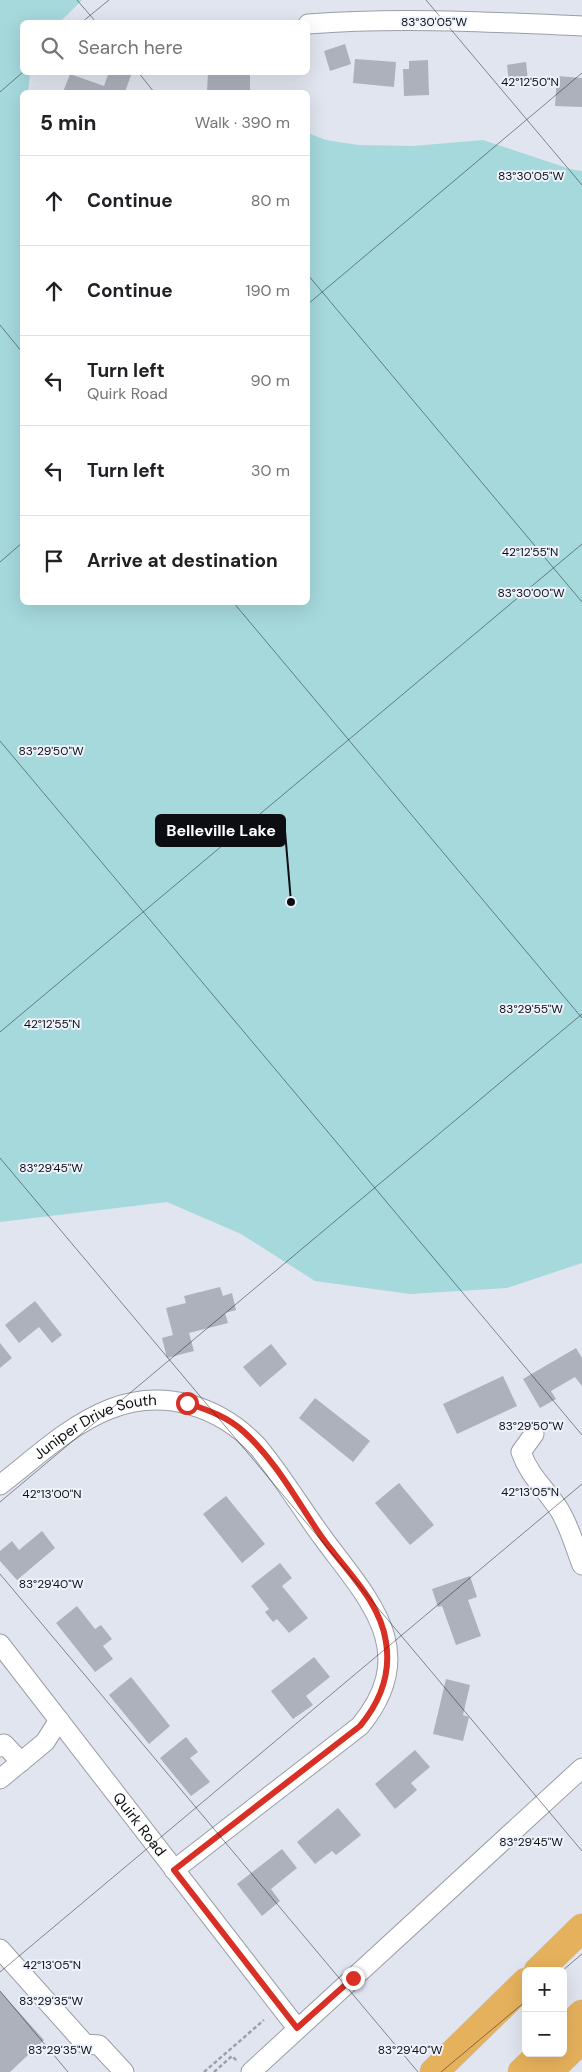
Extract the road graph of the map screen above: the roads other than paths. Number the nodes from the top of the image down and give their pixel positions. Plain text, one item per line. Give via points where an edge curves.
1 (310, 24) edge
2 (582, 26) edge
3 (534, 1434) dead end
4 (0, 1485) edge
5 (582, 1565) edge
6 (0, 1644) edge
7 (59, 1720) junction
8 (0, 1747) edge
9 (582, 1768) edge
10 (10, 1771) edge
11 (174, 1870) junction
12 (582, 1928) edge
13 (0, 1950) edge
14 (542, 1967) edge
15 (522, 1986) edge
16 (582, 2014) edge
17 (297, 2028) junction
18 (567, 2028) edge
19 (582, 2039) edge
20 (538, 2057) edge
21 (124, 2072) edge
22 (251, 2072) edge
23 (434, 2072) edge
24 (522, 2072) edge
25 (548, 2072) edge

1 - 2 street via 450,19
3 - 5 street via 520,1452 526,1469 560,1511
4 - 11 street, Juniper Drive South via 66,1434 108,1410 148,1400 187,1403 210,1411 244,1432 274,1466 369,1599 383,1626 388,1664 381,1694 360,1726
6 - 7 street, Quirk Road
7 - 10 street via 45,1742
7 - 11 street, Quirk Road
8 - 10 street via 4,1744
9 - 17 street
11 - 17 street, Quirk Road
12 - 14 highway
13 - 21 street via 85,2044 99,2045
15 - 23 highway
16 - 18 highway
17 - 22 street
19 - 25 highway
20 - 24 highway

